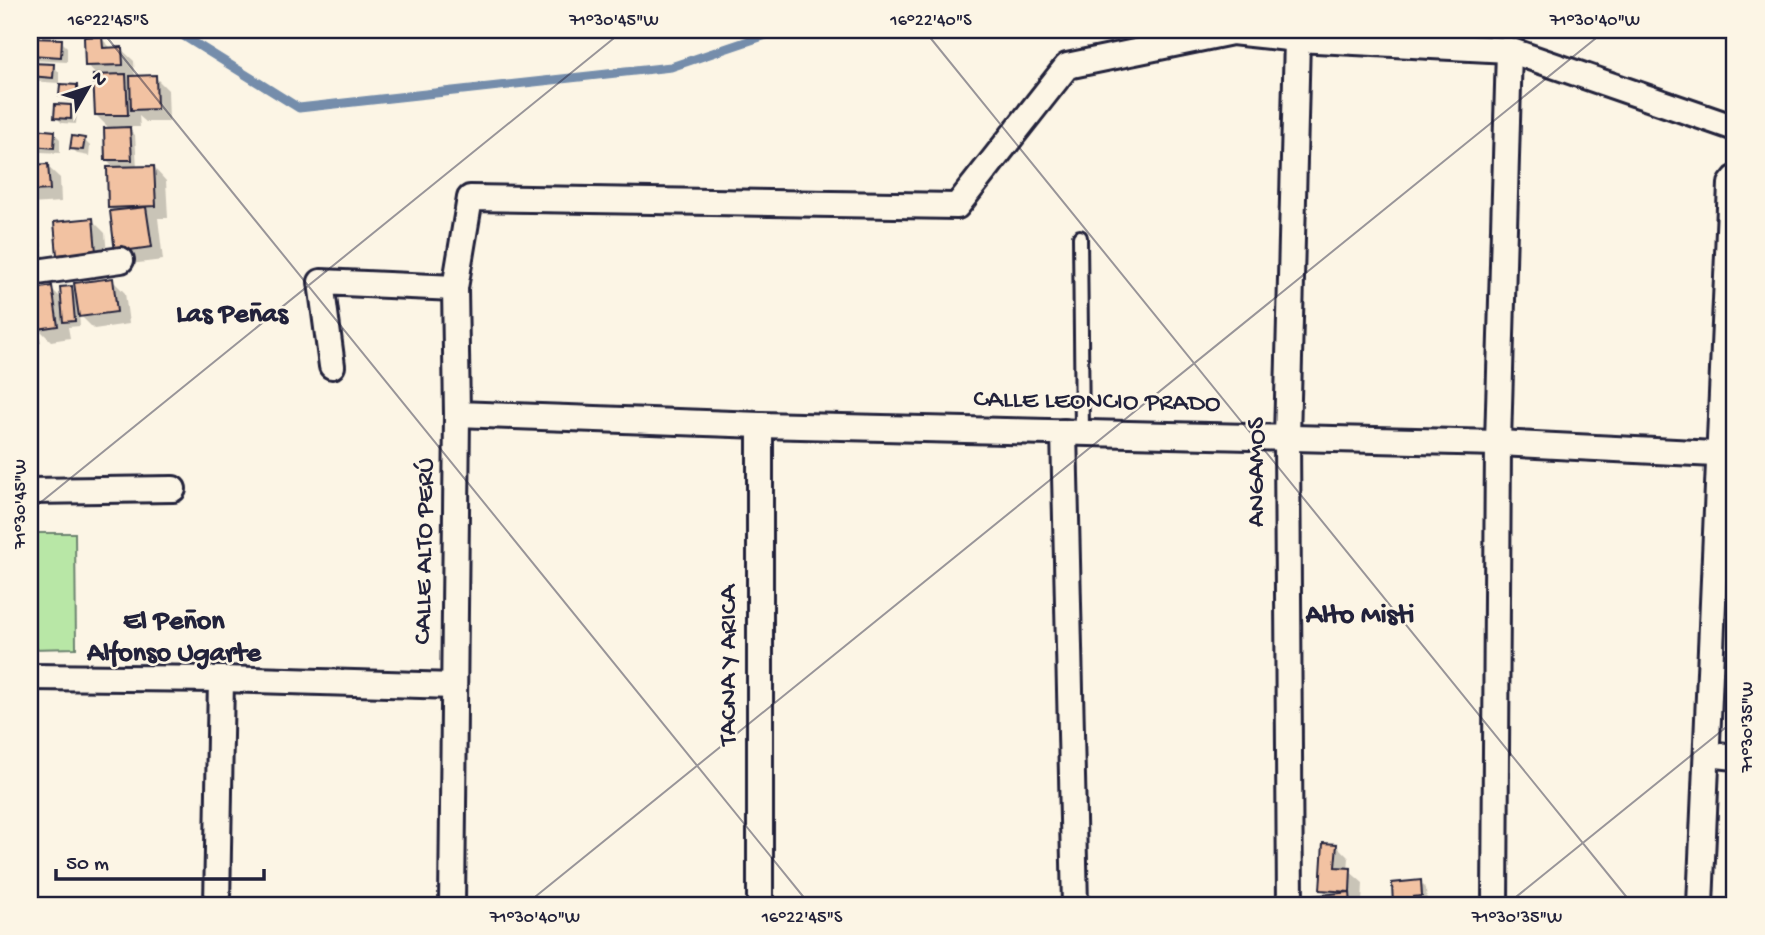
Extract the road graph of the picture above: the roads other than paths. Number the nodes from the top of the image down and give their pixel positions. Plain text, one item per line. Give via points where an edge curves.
1 (1297, 39) junction
2 (1509, 51) junction
3 (1735, 128) edge
4 (1735, 179) edge
5 (1080, 237) dead end
6 (121, 260) dead end
7 (30, 273) edge
8 (455, 288) junction
9 (332, 366) dead end
10 (457, 414) junction
11 (760, 425) junction
12 (1072, 432) junction
13 (1287, 438) junction
14 (1498, 443) junction
15 (1727, 454) edge
16 (173, 489) dead end
17 (30, 491) edge
18 (30, 677) edge
19 (221, 679) junction
20 (454, 686) junction
21 (1708, 754) junction
22 (1735, 757) edge
23 (217, 905) edge
24 (452, 905) edge
25 (760, 905) edge
26 (1074, 905) edge
27 (1290, 905) edge
28 (1495, 905) edge
29 (1700, 905) edge

1 - 2 street
1 - 8 street, CALLE ALTO PERÚ via 1232,32 1067,66 957,206 470,198
1 - 13 street, ANGAMOS
2 - 3 street
2 - 14 street
4 - 15 street via 1731,184
5 - 12 lane
6 - 7 street
8 - 9 street via 321,282
8 - 10 street, CALLE ALTO PERÚ
10 - 11 street, CALLE LEONCIO PRADO
10 - 20 street, CALLE ALTO PERÚ
11 - 12 street, CALLE LEONCIO PRADO
11 - 25 street, TACNA Y ARICA
12 - 13 street, CALLE LEONCIO PRADO
12 - 26 street
13 - 14 street, CALLE LEONCIO PRADO
13 - 27 street, ANGAMOS
14 - 15 street, CALLE LEONCIO PRADO
14 - 28 street
15 - 21 street
16 - 17 street
18 - 19 street
19 - 20 street
19 - 23 street
20 - 24 street, CALLE ALTO PERÚ
21 - 22 street
21 - 29 street

